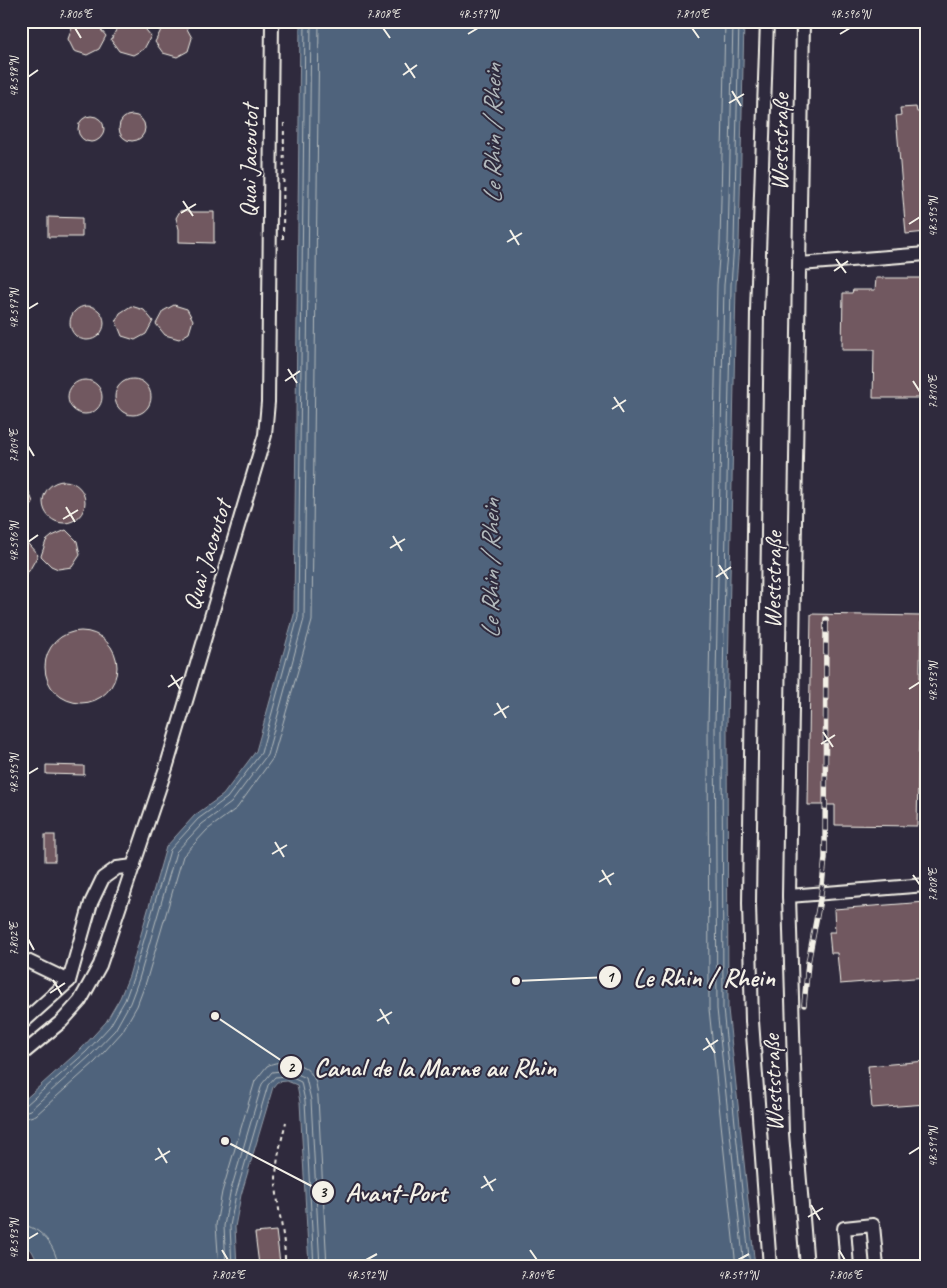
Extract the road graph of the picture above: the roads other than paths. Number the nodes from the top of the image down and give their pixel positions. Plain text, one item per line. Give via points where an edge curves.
1 (272, 21) edge
2 (767, 21) edge
3 (803, 21) edge
4 (926, 254) edge
5 (800, 264) junction
6 (134, 866) junction
7 (926, 885) edge
8 (789, 896) junction
9 (21, 958) edge
10 (69, 981) junction
11 (21, 1024) edge
12 (21, 1055) edge
13 (770, 1267) edge
14 (807, 1267) edge
15 (846, 1267) edge
16 (877, 1267) edge

1 - 6 street, Quai Jacoutot via 265,435
2 - 13 street via 757,311 749,903 752,1021
3 - 5 street, Weststraße
4 - 5 street via 883,254
5 - 8 street, Weststraße
6 - 10 street via 117,868 104,878 91,903
6 - 12 street, Quai Jacoutot via 100,965 88,989 62,1021
7 - 8 street
8 - 14 street, Weststraße via 796,1133
9 - 10 street
10 - 11 street
15 - 16 street via 844,1228 874,1225

